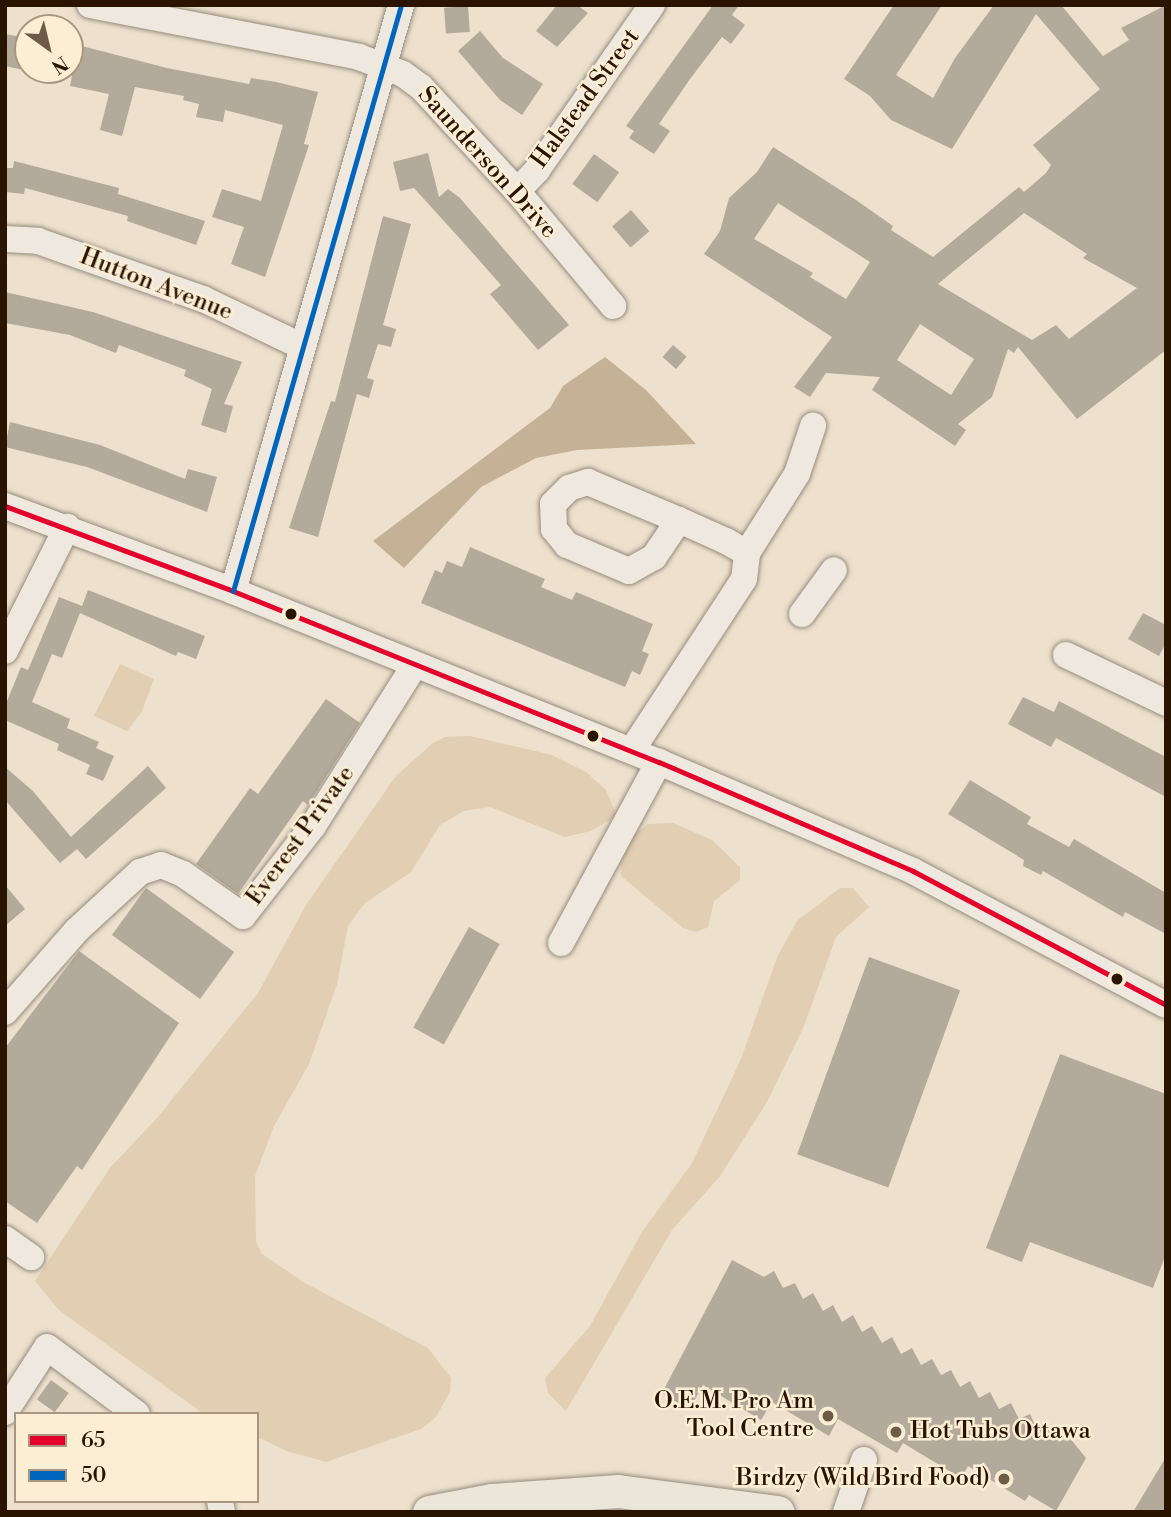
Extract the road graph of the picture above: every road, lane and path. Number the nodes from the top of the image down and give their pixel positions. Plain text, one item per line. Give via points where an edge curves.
1 (90, 5) edge
2 (401, 5) edge
3 (652, 5) edge
4 (393, 70) junction
5 (517, 191) junction
6 (5, 239) edge
7 (613, 306) dead end
8 (301, 346) junction
9 (813, 426) dead end
10 (5, 506) edge
11 (679, 520) dead end
12 (66, 527) junction
13 (746, 566) junction
14 (834, 570) dead end
15 (233, 591) junction
16 (802, 614) dead end
17 (5, 651) edge
18 (1066, 655) dead end
19 (414, 666) junction
20 (1166, 703) edge
21 (632, 750) junction
22 (659, 762) junction
23 (561, 943) dead end
24 (1166, 1004) edge
25 (5, 1012) edge
26 (5, 1239) edge
27 (31, 1257) dead end
28 (5, 1412) edge
29 (134, 1412) edge
30 (864, 1460) dead end
31 (474, 1508) edge
32 (429, 1512) edge
33 (778, 1512) edge
34 (846, 1512) edge

1 - 4 street, Saunderson Drive via 359,57
2 - 4 street
3 - 5 street, Halstead Street via 537,170
4 - 5 street, Saunderson Drive
4 - 8 street
5 - 7 street, Saunderson Drive
6 - 8 street, Hutton Avenue via 38,241 203,299
8 - 15 street
9 - 13 street via 797,474
10 - 12 street
11 - 13 street
12 - 15 street
12 - 17 street
13 - 21 street
14 - 16 street
15 - 19 street
18 - 20 street
19 - 21 street
19 - 25 street, Everest Private via 313,826 243,916 161,864 140,872 77,930
21 - 22 street
22 - 23 street
22 - 24 street via 913,871
26 - 27 street
28 - 29 street via 47,1347
30 - 34 street
31 - 32 main road
31 - 33 main road via 618,1492

